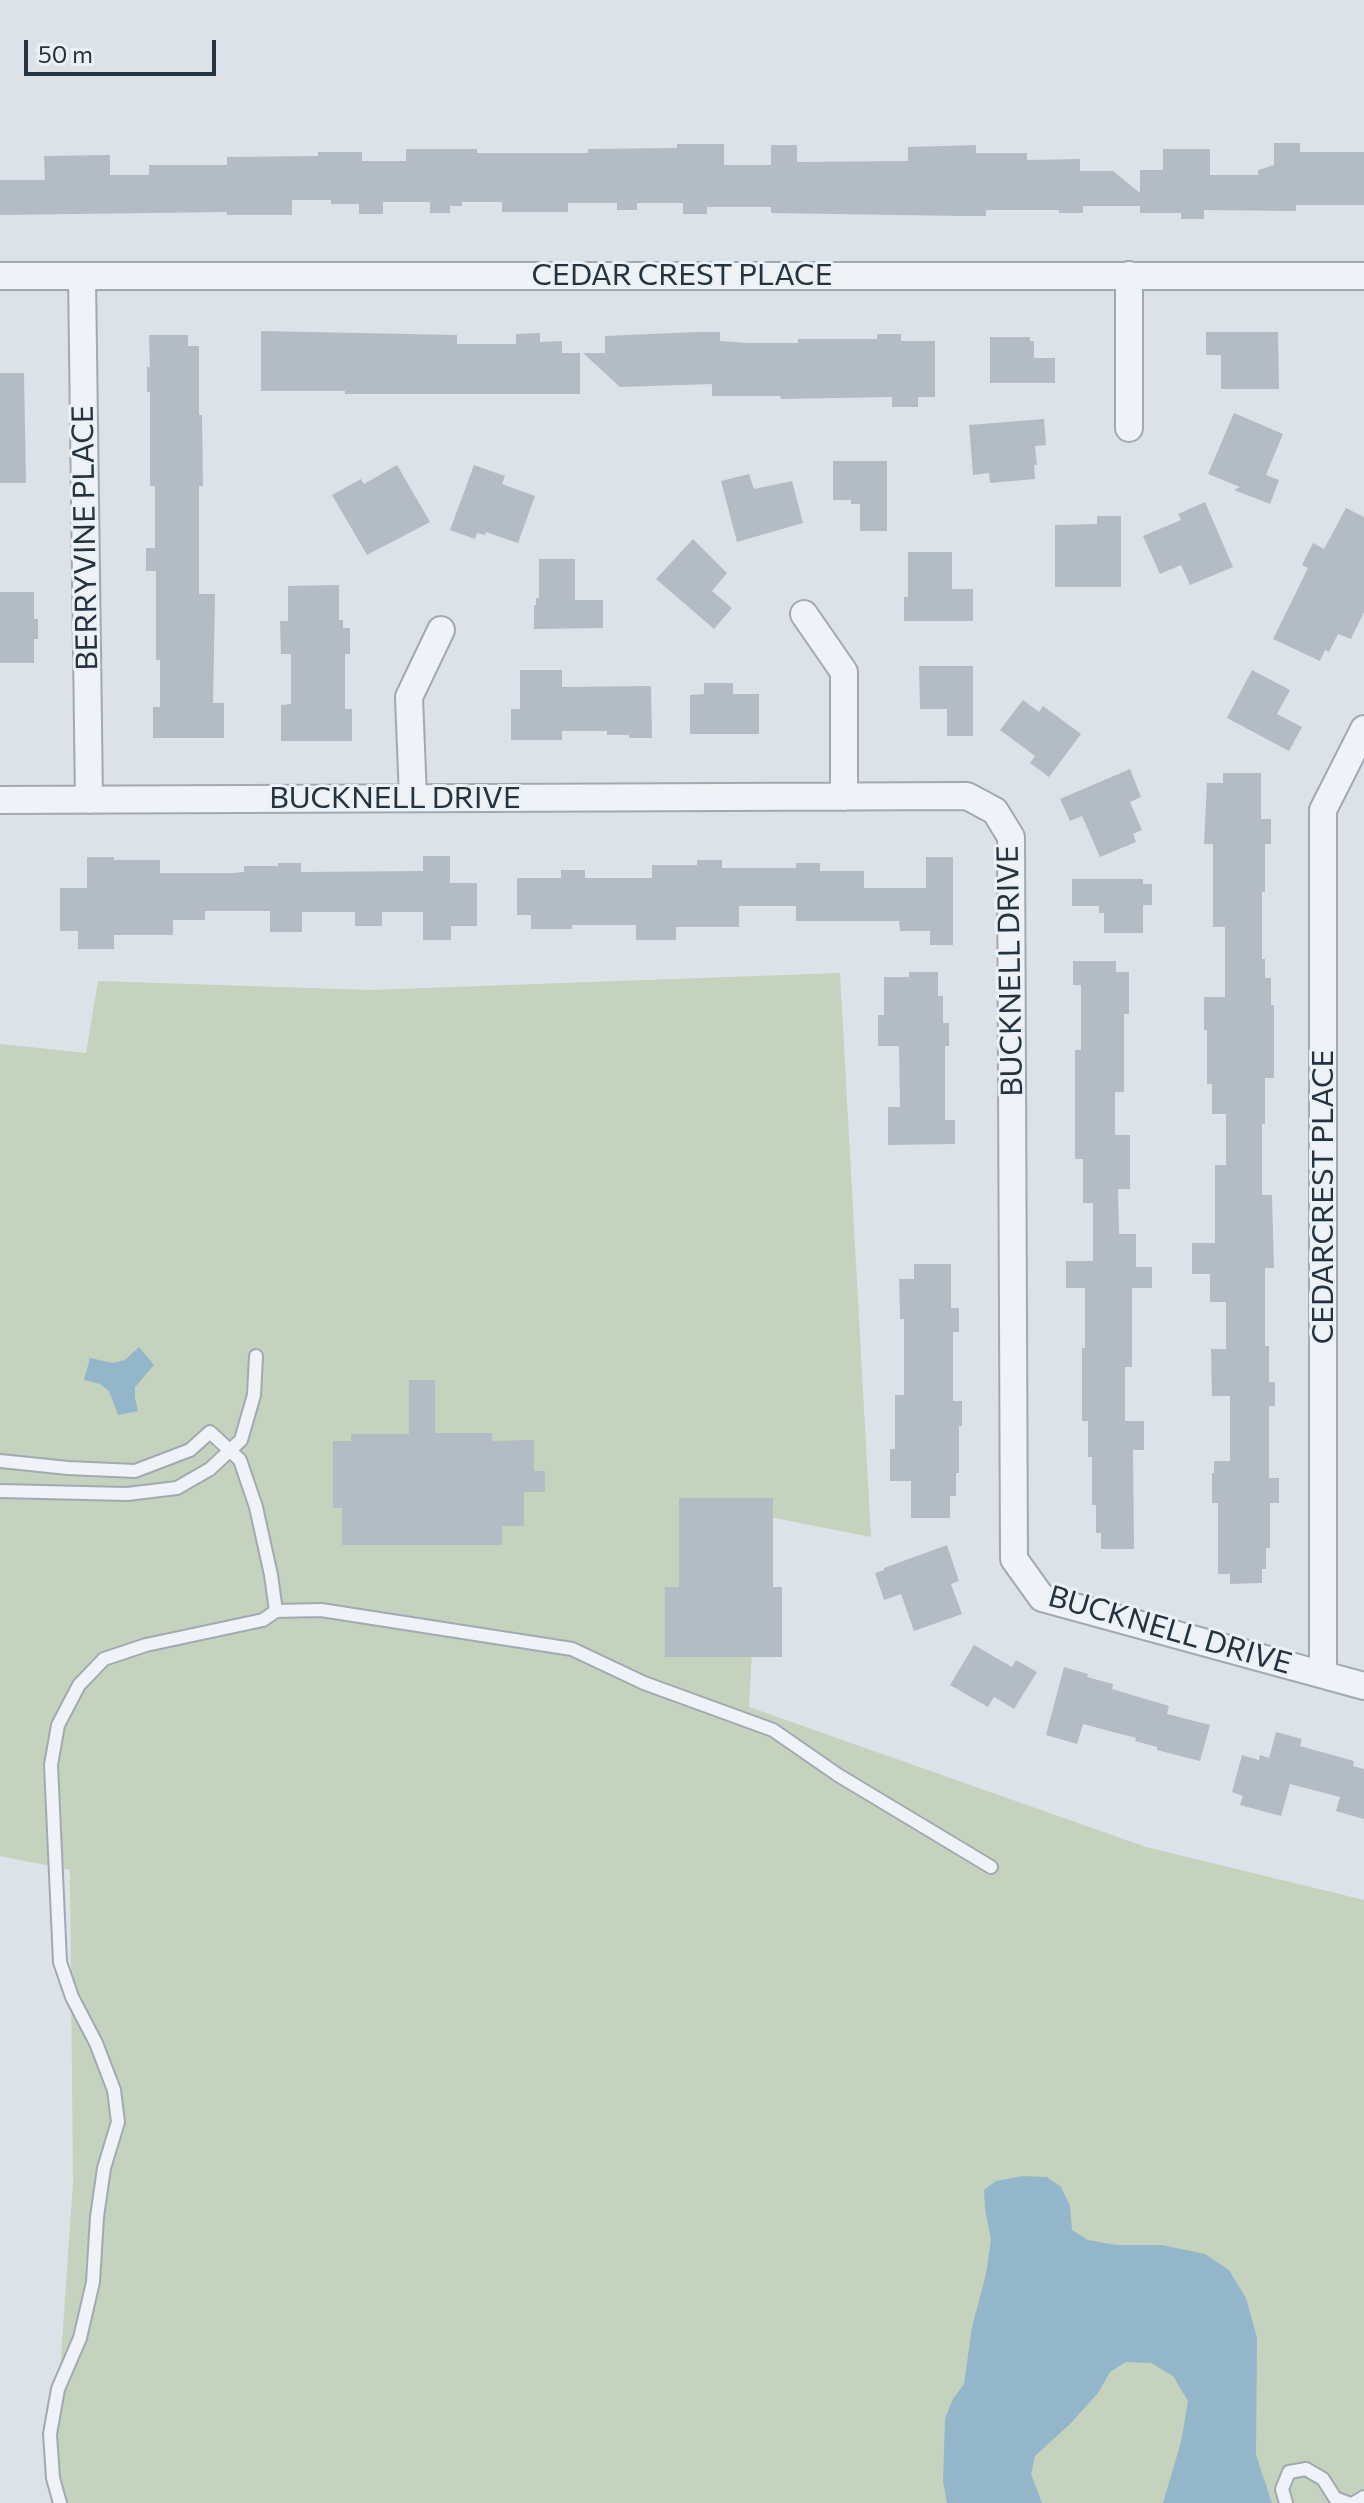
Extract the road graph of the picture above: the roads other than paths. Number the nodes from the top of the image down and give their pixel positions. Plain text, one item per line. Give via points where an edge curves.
1 (1129, 275) junction
2 (0, 276) edge
3 (82, 276) junction
4 (1364, 276) edge
5 (1129, 428) dead end
6 (804, 614) dead end
7 (441, 630) dead end
8 (1364, 729) edge
9 (844, 797) junction
10 (413, 798) junction
11 (0, 800) edge
12 (89, 800) junction
13 (256, 1356) dead end
14 (230, 1450) junction
15 (0, 1461) edge
16 (0, 1491) edge
17 (276, 1611) junction
18 (1323, 1674) junction
19 (1364, 1686) edge
20 (991, 1867) dead end
21 (1364, 2497) edge
22 (60, 2503) edge
23 (1286, 2503) edge
24 (1351, 2503) edge

1 - 3 street, CEDAR CREST PLACE
1 - 4 street, CEDAR CREST PLACE
1 - 5 street
2 - 3 street, CEDAR CREST PLACE
3 - 12 street, BERRYVINE PLACE
6 - 9 street via 844,672
7 - 10 street via 409,697
8 - 18 street, CEDARCREST PLACE via 1323,810
9 - 10 street, BUCKNELL DRIVE
9 - 18 street, BUCKNELL DRIVE via 967,796 995,811 1011,837 1014,1559 1042,1598
10 - 12 street, BUCKNELL DRIVE
11 - 12 street, BUCKNELL DRIVE
13 - 14 lane via 254,1395 241,1440
14 - 15 lane via 210,1432 190,1450 135,1471
14 - 16 lane via 177,1488 127,1494
14 - 17 lane via 240,1460 256,1507
17 - 20 lane via 321,1610 572,1649 644,1683 773,1730
17 - 22 lane via 263,1620 104,1659 79,1685 58,1725 51,1765 60,1962 114,2090 118,2122 104,2168 93,2282 80,2338 58,2389 50,2434
18 - 19 street, BUCKNELL DRIVE
21 - 24 lane
23 - 24 lane via 1282,2489 1289,2472 1306,2469 1323,2479 1335,2498

